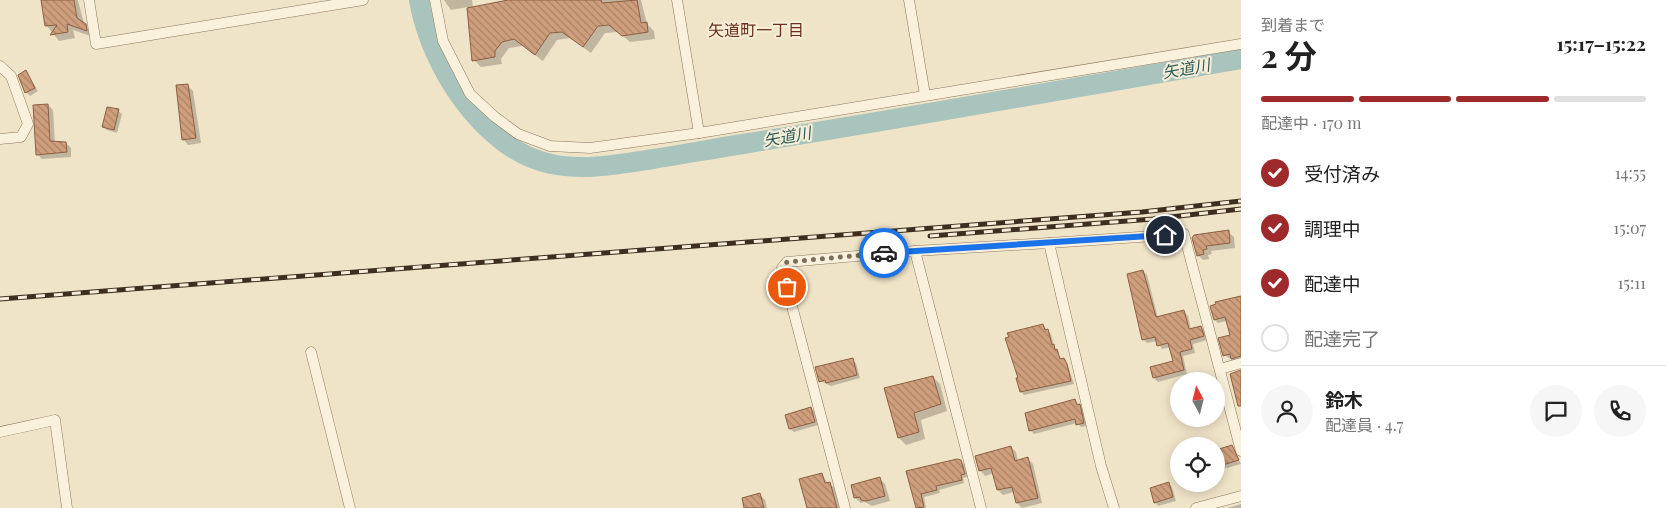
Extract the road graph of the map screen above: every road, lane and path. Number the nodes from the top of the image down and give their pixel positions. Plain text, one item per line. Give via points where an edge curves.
1 (89, 0) edge
2 (364, 0) edge
3 (435, 0) edge
4 (677, 0) edge
5 (909, 0) edge
6 (1241, 44) edge
7 (0, 66) edge
8 (925, 95) junction
9 (700, 133) junction
10 (0, 139) edge
11 (1049, 243) junction
12 (915, 251) junction
13 (312, 352) dead end
14 (1241, 364) edge
15 (1220, 369) junction
16 (0, 432) edge
17 (1239, 432) edge
18 (1241, 451) edge
19 (1241, 496) edge
20 (68, 508) edge
21 (350, 508) edge
22 (845, 508) edge
23 (980, 508) edge
24 (1114, 508) edge
25 (1196, 508) edge

1 - 2 street via 96,44
3 - 9 street via 443,41 470,94 518,134 550,146 590,148
4 - 9 street
5 - 8 street
6 - 8 street
7 - 10 street via 11,76 28,124 21,137
8 - 9 street
11 - 12 street
11 - 15 street via 1184,234
11 - 24 street via 1101,466
12 - 22 street via 787,262 782,268
12 - 23 street
13 - 21 street
14 - 15 street
15 - 17 street
16 - 20 street via 55,420
17 - 18 street
19 - 25 street

